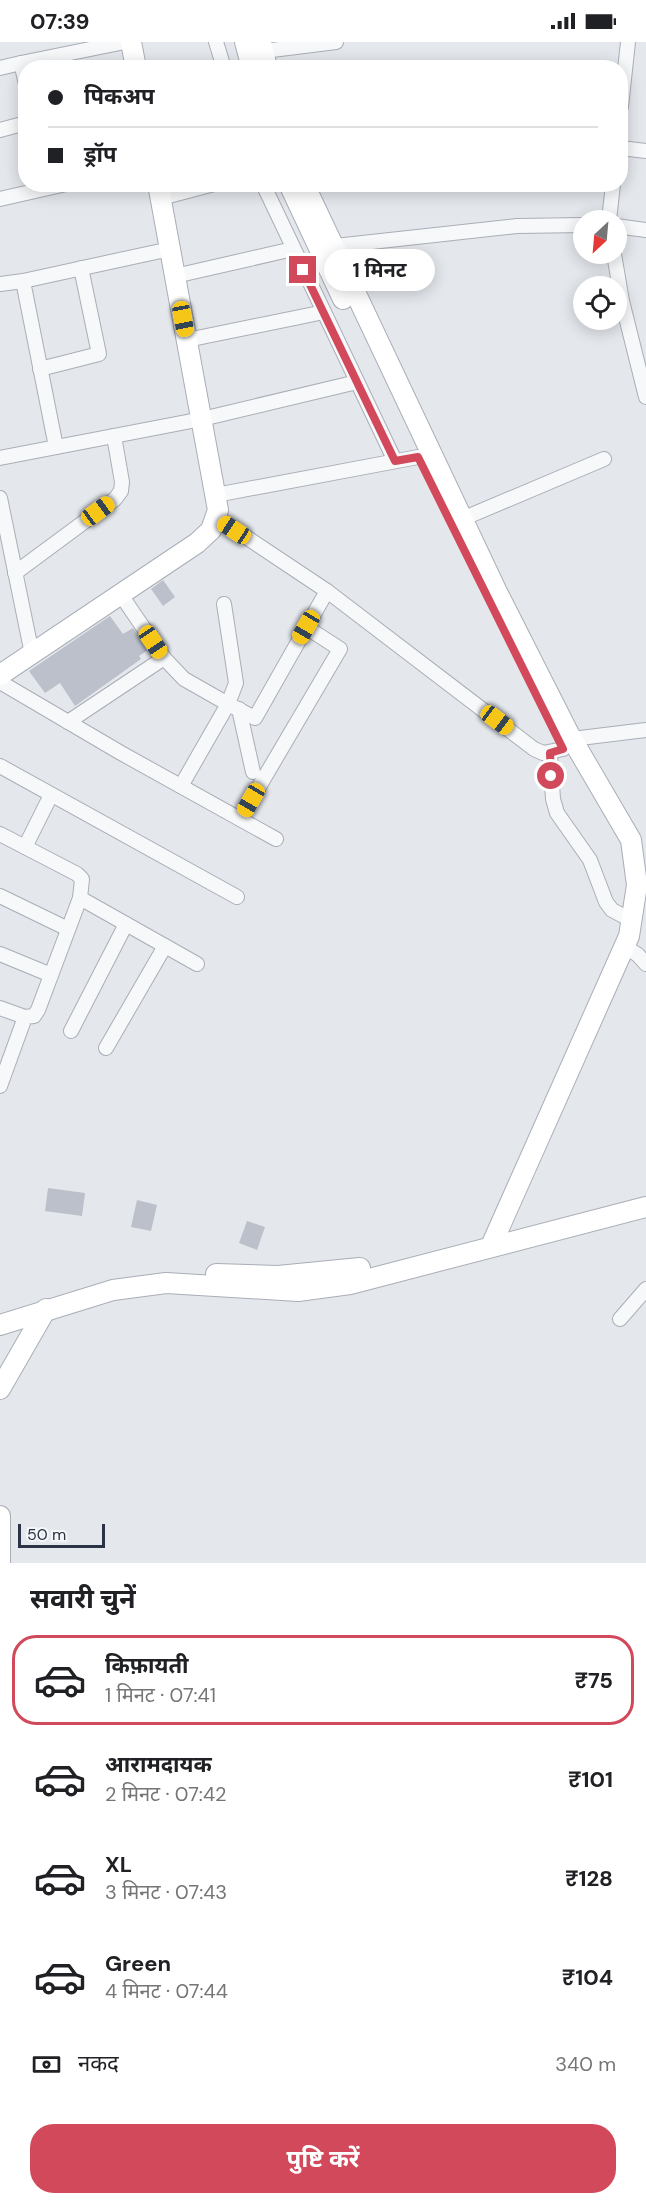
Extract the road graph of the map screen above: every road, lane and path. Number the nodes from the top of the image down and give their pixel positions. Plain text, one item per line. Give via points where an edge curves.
1 (125, 42) edge
2 (131, 42) edge
3 (216, 42) edge
4 (245, 42) edge
5 (336, 42) edge
6 (628, 42) edge
7 (261, 57) edge
8 (36, 60) edge
9 (134, 60) edge
10 (222, 60) edge
11 (625, 60) edge
12 (18, 64) edge
13 (0, 68) edge
14 (18, 125) edge
15 (0, 130) edge
16 (628, 149) edge
17 (646, 151) edge
18 (31, 192) edge
19 (159, 192) edge
20 (267, 192) edge
21 (294, 192) edge
22 (307, 192) edge
23 (612, 192) edge
24 (0, 199) edge
25 (610, 210) edge
26 (573, 225) edge
27 (627, 227) edge
28 (646, 230) edge
29 (326, 247) junction
30 (170, 249) junction
31 (293, 249) junction
32 (616, 264) edge
33 (81, 268) junction
34 (175, 276) junction
35 (23, 280) junction
36 (0, 284) edge
37 (324, 312) junction
38 (188, 340) junction
39 (40, 369) junction
40 (357, 382) junction
41 (646, 397) edge
42 (202, 418) junction
43 (114, 436) junction
44 (56, 447) junction
45 (418, 457) junction
46 (0, 458) edge
47 (604, 459) dead end
48 (395, 461) junction
49 (216, 495) junction
50 (0, 498) edge
51 (216, 517) junction
52 (462, 519) junction
53 (15, 573) junction
54 (327, 591) junction
55 (121, 595) junction
56 (224, 604) dead end
57 (306, 627) junction
58 (32, 654) junction
59 (164, 658) junction
60 (0, 675) edge
61 (0, 682) edge
62 (233, 706) junction
63 (68, 722) junction
64 (646, 730) edge
65 (562, 747) junction
66 (0, 766) edge
67 (253, 772) dead end
68 (181, 786) junction
69 (51, 795) junction
70 (240, 819) junction
71 (0, 834) edge
72 (276, 839) dead end
73 (25, 847) junction
74 (0, 896) edge
75 (237, 897) dead end
76 (80, 898) junction
77 (631, 920) junction
78 (126, 924) junction
79 (68, 929) junction
80 (165, 946) junction
81 (624, 946) junction
82 (0, 954) edge
83 (197, 964) dead end
84 (646, 964) edge
85 (51, 975) junction
86 (0, 1008) edge
87 (25, 1017) junction
88 (71, 1031) dead end
89 (106, 1048) dead end
90 (1, 1079) edge
91 (646, 1193) edge
92 (646, 1207) edge
93 (494, 1239) junction
94 (646, 1288) edge
95 (46, 1309) junction
96 (0, 1314) edge
97 (620, 1319) dead end
98 (0, 1325) edge
99 (0, 1389) edge
100 (0, 1516) edge
101 (0, 1563) edge

1 - 8 street
2 - 9 main road
3 - 10 street
4 - 7 main road
5 - 7 street
6 - 11 street
12 - 13 street
14 - 15 street
16 - 17 street
18 - 24 street
19 - 30 main road
20 - 31 street
21 - 29 main road
22 - 29 main road
23 - 25 street
26 - 29 street via 517,226
27 - 28 street
29 - 45 main road
29 - 52 main road
30 - 33 street
30 - 34 main road
31 - 34 street
31 - 37 street
32 - 41 street
33 - 35 street
33 - 39 street via 99,354
34 - 38 main road
35 - 36 street
35 - 39 street
37 - 38 street
37 - 40 street
38 - 42 main road
39 - 44 street
40 - 42 street
40 - 48 street
42 - 43 street
42 - 49 main road
43 - 44 street
43 - 53 street via 121,491
44 - 46 street
45 - 48 street
45 - 65 main road
47 - 52 street
48 - 49 street
49 - 51 main road
50 - 53 street
51 - 54 street
51 - 55 main road via 211,530 197,543
52 - 65 main road
53 - 58 street
54 - 57 street
54 - 65 street via 534,749 543,753
55 - 58 main road
55 - 59 street
56 - 62 street via 236,683
57 - 62 street via 255,718
57 - 70 street via 340,649
58 - 60 main road
59 - 62 street via 184,679
59 - 63 street
61 - 63 street
62 - 67 street
62 - 68 street
63 - 68 street
64 - 65 street
65 - 77 main road via 622,840 637,885
65 - 77 street via 553,799 557,813 590,860 606,902
66 - 69 street
68 - 70 street
69 - 73 street
69 - 75 street
70 - 72 street
71 - 73 street
73 - 76 street via 77,873 82,879
74 - 79 street
76 - 78 street
76 - 79 street
77 - 81 main road
78 - 80 street
78 - 88 street
79 - 85 street
80 - 83 street
80 - 89 street
81 - 84 street
81 - 93 main road
82 - 85 street
85 - 87 street via 38,1010 34,1016
86 - 87 street
87 - 90 street
91 - 93 main road
92 - 93 main road
93 - 95 main road via 340,1285 298,1291 166,1282 113,1290
93 - 96 main road via 338,1272 129,1276
94 - 97 street
95 - 98 main road
95 - 99 main road
100 - 101 main road

